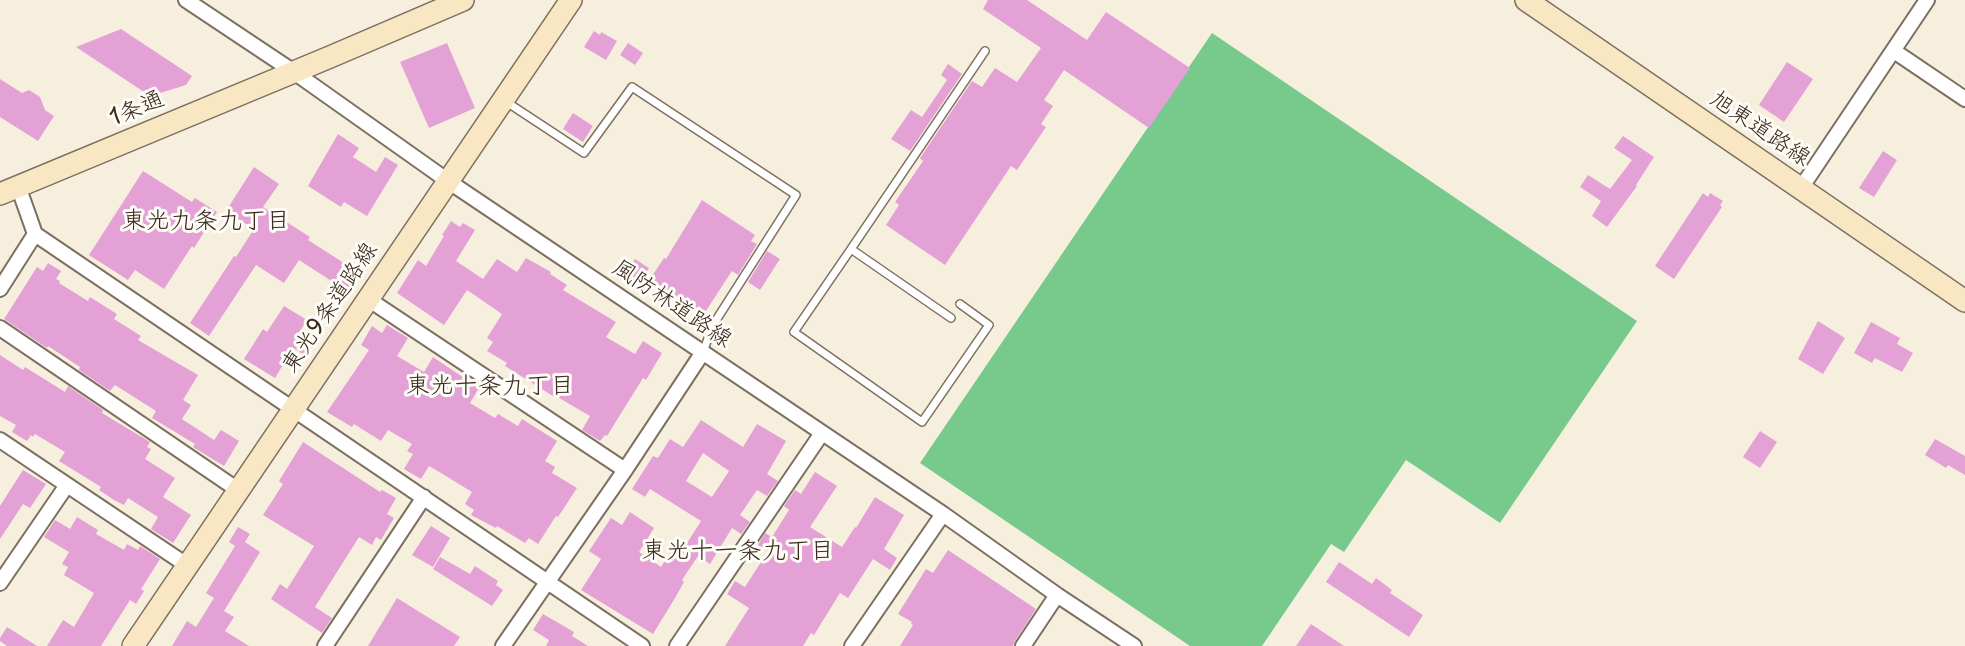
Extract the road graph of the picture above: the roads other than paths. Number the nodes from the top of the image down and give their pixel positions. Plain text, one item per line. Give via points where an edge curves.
1 (186, 0) edge
2 (571, 0) edge
3 (1525, 0) edge
4 (1927, 0) edge
5 (456, 1) edge
6 (985, 51) dead end
7 (1894, 51) junction
8 (294, 72) junction
9 (1965, 99) edge
10 (503, 100) junction
11 (448, 181) junction
12 (1801, 188) junction
13 (9, 190) edge
14 (35, 234) junction
15 (852, 248) junction
16 (0, 289) edge
17 (368, 299) junction
18 (1965, 300) edge
19 (960, 304) dead end
20 (951, 318) dead end
21 (0, 328) edge
22 (703, 352) junction
23 (293, 410) junction
24 (822, 433) junction
25 (0, 440) edge
26 (625, 471) junction
27 (66, 485) junction
28 (238, 490) junction
29 (424, 497) junction
30 (943, 514) junction
31 (188, 566) junction
32 (547, 582) junction
33 (0, 583) edge
34 (1057, 595) junction
35 (133, 646) edge
36 (325, 646) edge
37 (503, 646) edge
38 (642, 646) edge
39 (677, 646) edge
40 (852, 646) edge
41 (1023, 646) edge
42 (1134, 646) edge

1 - 8 street, 風防林道路線
2 - 10 street, 東光9条道路線
3 - 12 street, 旭東道路線
4 - 7 street
5 - 8 street, 1条通
6 - 15 lane
7 - 9 street
7 - 12 street
8 - 11 street, 風防林道路線
8 - 13 street, 1条通
10 - 11 street, 東光9条道路線
10 - 22 lane via 584,153 632,87 796,195 713,325
11 - 17 street, 東光9条道路線
11 - 22 street, 風防林道路線
12 - 18 street, 旭東道路線
13 - 14 street
14 - 16 street
14 - 23 street
15 - 19 lane via 794,332 922,422 989,325
15 - 20 lane
17 - 23 street, 東光9条道路線
17 - 26 street
21 - 28 street
22 - 24 street, 風防林道路線
22 - 26 street
23 - 28 street, 東光9条道路線
23 - 29 street
24 - 30 street, 風防林道路線
24 - 39 street
25 - 27 street
26 - 32 street
27 - 31 street
27 - 33 street
28 - 31 street, 東光9条道路線
29 - 32 street
29 - 36 street
30 - 34 street, 風防林道路線
30 - 40 street
31 - 35 street, 東光9条道路線
32 - 37 street
32 - 38 street
34 - 41 street
34 - 42 street, 風防林道路線

